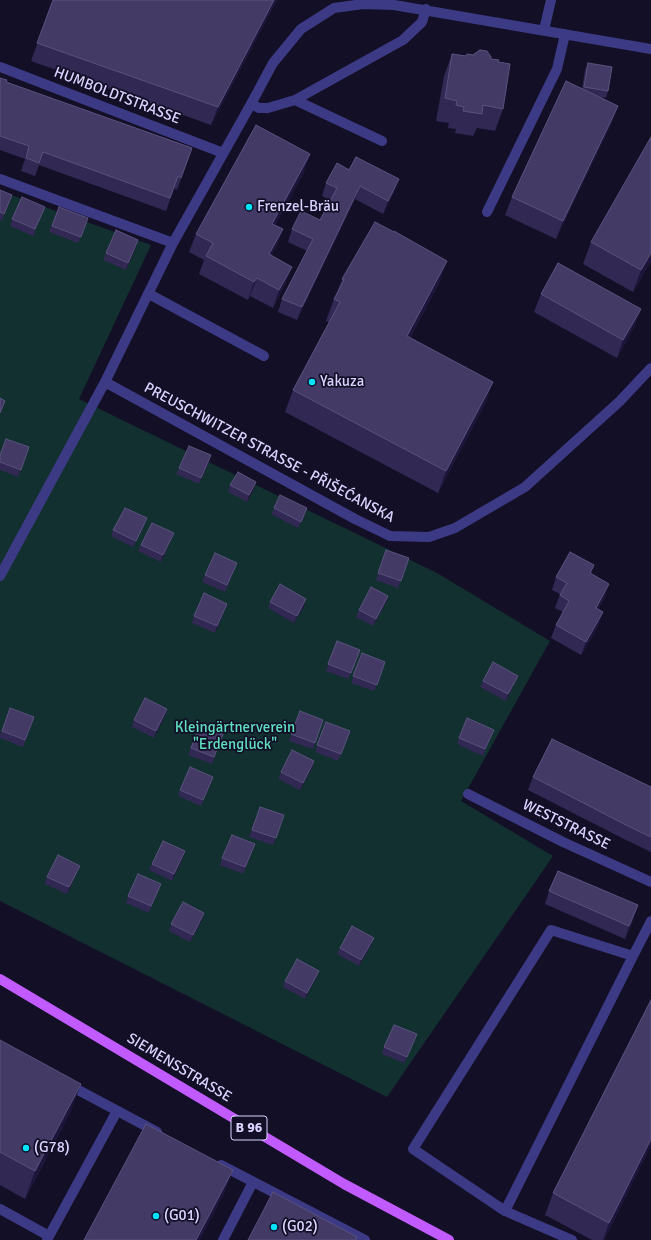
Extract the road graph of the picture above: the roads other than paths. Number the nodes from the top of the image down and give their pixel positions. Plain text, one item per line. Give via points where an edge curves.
1 (551, 0) edge
2 (363, 2) edge
3 (426, 9) junction
4 (544, 30) junction
5 (565, 34) junction
6 (651, 50) edge
7 (0, 67) edge
8 (296, 100) junction
9 (251, 104) junction
10 (382, 141) dead end
11 (223, 153) junction
12 (0, 179) edge
13 (487, 212) dead end
14 (173, 243) junction
15 (149, 294) junction
16 (264, 356) dead end
17 (651, 368) edge
18 (105, 382) junction
19 (0, 576) edge
20 (468, 794) dead end
21 (651, 882) edge
22 (651, 921) edge
23 (633, 956) junction
24 (0, 979) edge
25 (62, 1081) edge
26 (117, 1111) junction
27 (164, 1136) edge
28 (212, 1161) edge
29 (253, 1182) junction
30 (0, 1209) edge
31 (505, 1211) junction
32 (48, 1238) edge
33 (223, 1240) edge
34 (365, 1240) edge
35 (449, 1240) edge
36 (572, 1240) edge

1 - 4 street
2 - 3 street
2 - 9 street via 334,8 301,29 273,63
3 - 4 street
3 - 8 street via 422,22 403,40
4 - 5 street
5 - 6 street
5 - 13 street via 557,69
7 - 11 street, HUMBOLDTSTRASSE
8 - 9 street via 268,108 259,108
8 - 10 street
9 - 11 street
11 - 14 street
12 - 14 street
14 - 15 street
15 - 16 street
15 - 18 street
17 - 18 street, PREUSCHWITZER STRASSE - PŘIŠEĆANSKA via 620,401 525,487 455,528 429,537 390,536
18 - 19 street
20 - 21 street, WESTSTRASSE via 563,842
22 - 23 street
23 - 31 street
23 - 31 street via 551,930 413,1150
24 - 35 main road, SIEMENSSTRASSE / B 96 via 344,1184
25 - 26 street
26 - 27 street
26 - 32 street
28 - 29 street
29 - 33 street
29 - 34 street
30 - 32 street
31 - 36 street

